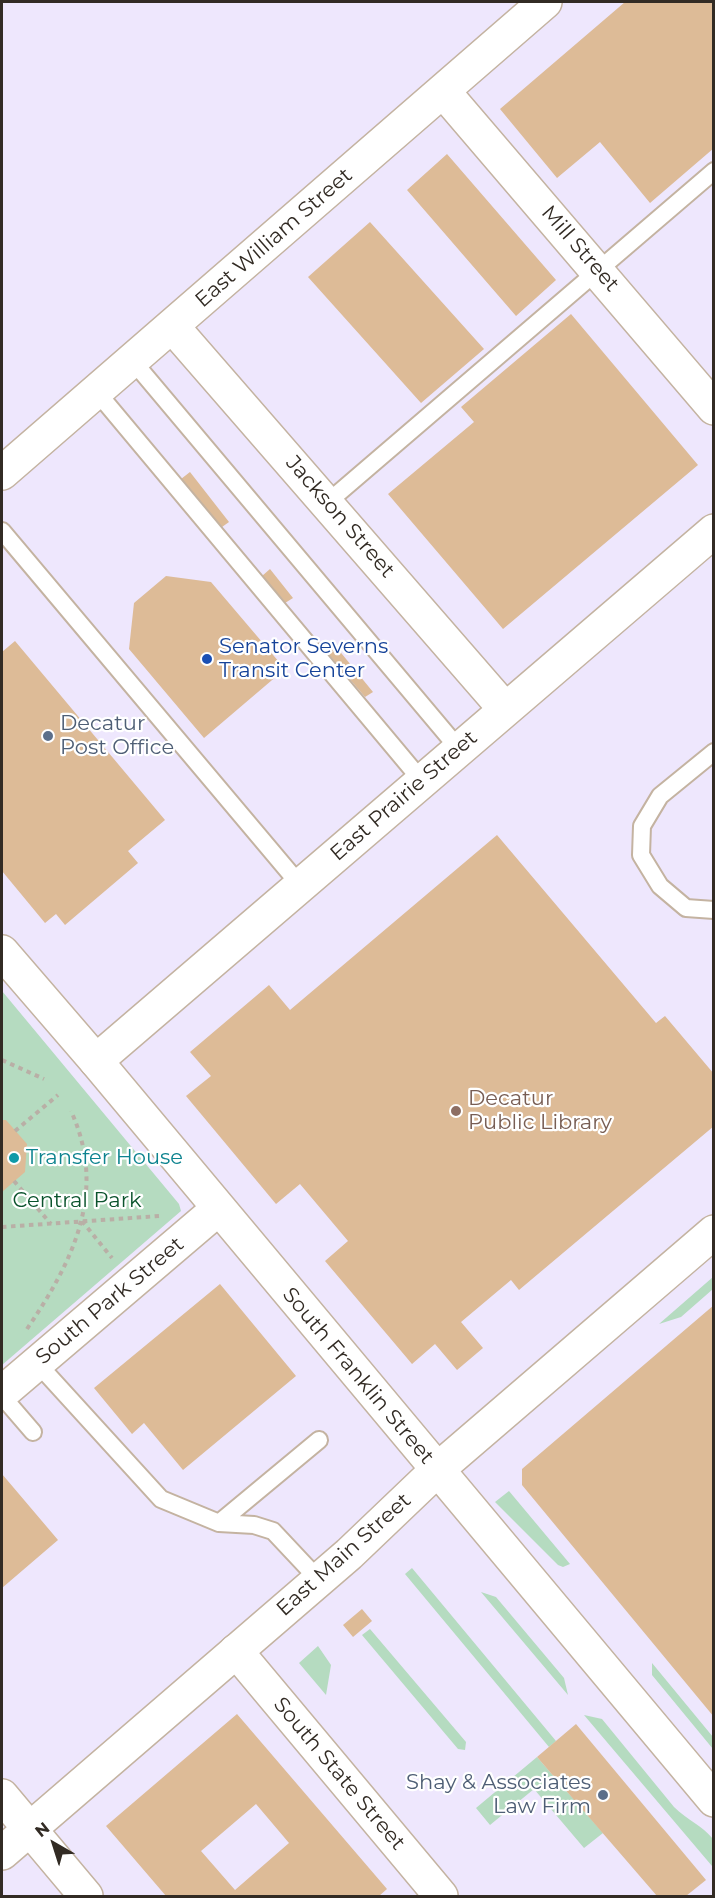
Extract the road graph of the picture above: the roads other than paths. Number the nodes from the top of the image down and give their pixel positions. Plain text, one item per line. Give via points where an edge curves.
1 (545, 2) edge
2 (443, 91) junction
3 (714, 171) edge
4 (599, 271) junction
5 (172, 326) junction
6 (132, 360) junction
7 (96, 391) junction
8 (714, 408) edge
9 (2, 473) edge
10 (328, 502) junction
11 (2, 531) edge
12 (714, 531) edge
13 (505, 709) junction
14 (459, 749) junction
15 (714, 752) edge
16 (422, 781) junction
17 (300, 885) junction
18 (714, 910) edge
19 (2, 952) edge
20 (96, 1061) junction
21 (218, 1209) junction
22 (714, 1232) edge
23 (37, 1363) junction
24 (2, 1394) edge
25 (33, 1432) dead end
26 (320, 1440) dead end
27 (437, 1470) junction
28 (219, 1523) junction
29 (319, 1580) junction
30 (236, 1651) junction
31 (2, 1796) edge
32 (714, 1800) edge
33 (29, 1829) junction
34 (2, 1852) edge
35 (86, 1896) edge
36 (441, 1896) edge

1 - 2 street, East William Street
2 - 4 street, Mill Street
2 - 5 street, East William Street
3 - 4 lane
4 - 8 street, Mill Street
4 - 10 lane
5 - 6 street, East William Street
5 - 10 street, Jackson Street
6 - 7 street, East William Street
6 - 14 lane
7 - 9 street, East William Street
7 - 16 lane
10 - 13 street, Jackson Street
11 - 17 lane
12 - 13 street, East Prairie Street
13 - 14 street, East Prairie Street
14 - 16 street, East Prairie Street
15 - 18 lane via 660,796 642,826 641,855 660,886 686,908
16 - 17 street, East Prairie Street
17 - 20 street, East Prairie Street
19 - 20 street, South Franklin Street
20 - 21 street, South Franklin Street
21 - 23 street, South Park Street
21 - 27 street, South Franklin Street
22 - 27 street, East Main Street
23 - 24 street, South Park Street
23 - 28 lane via 161,1499
24 - 25 lane
26 - 28 lane
27 - 29 street, East Main Street
27 - 32 street, South Franklin Street
28 - 29 lane via 254,1525 273,1531
29 - 30 street, East Main Street
30 - 33 street, East Main Street
30 - 36 street, South State Street
31 - 33 street
33 - 34 street, East Main Street
33 - 35 street

